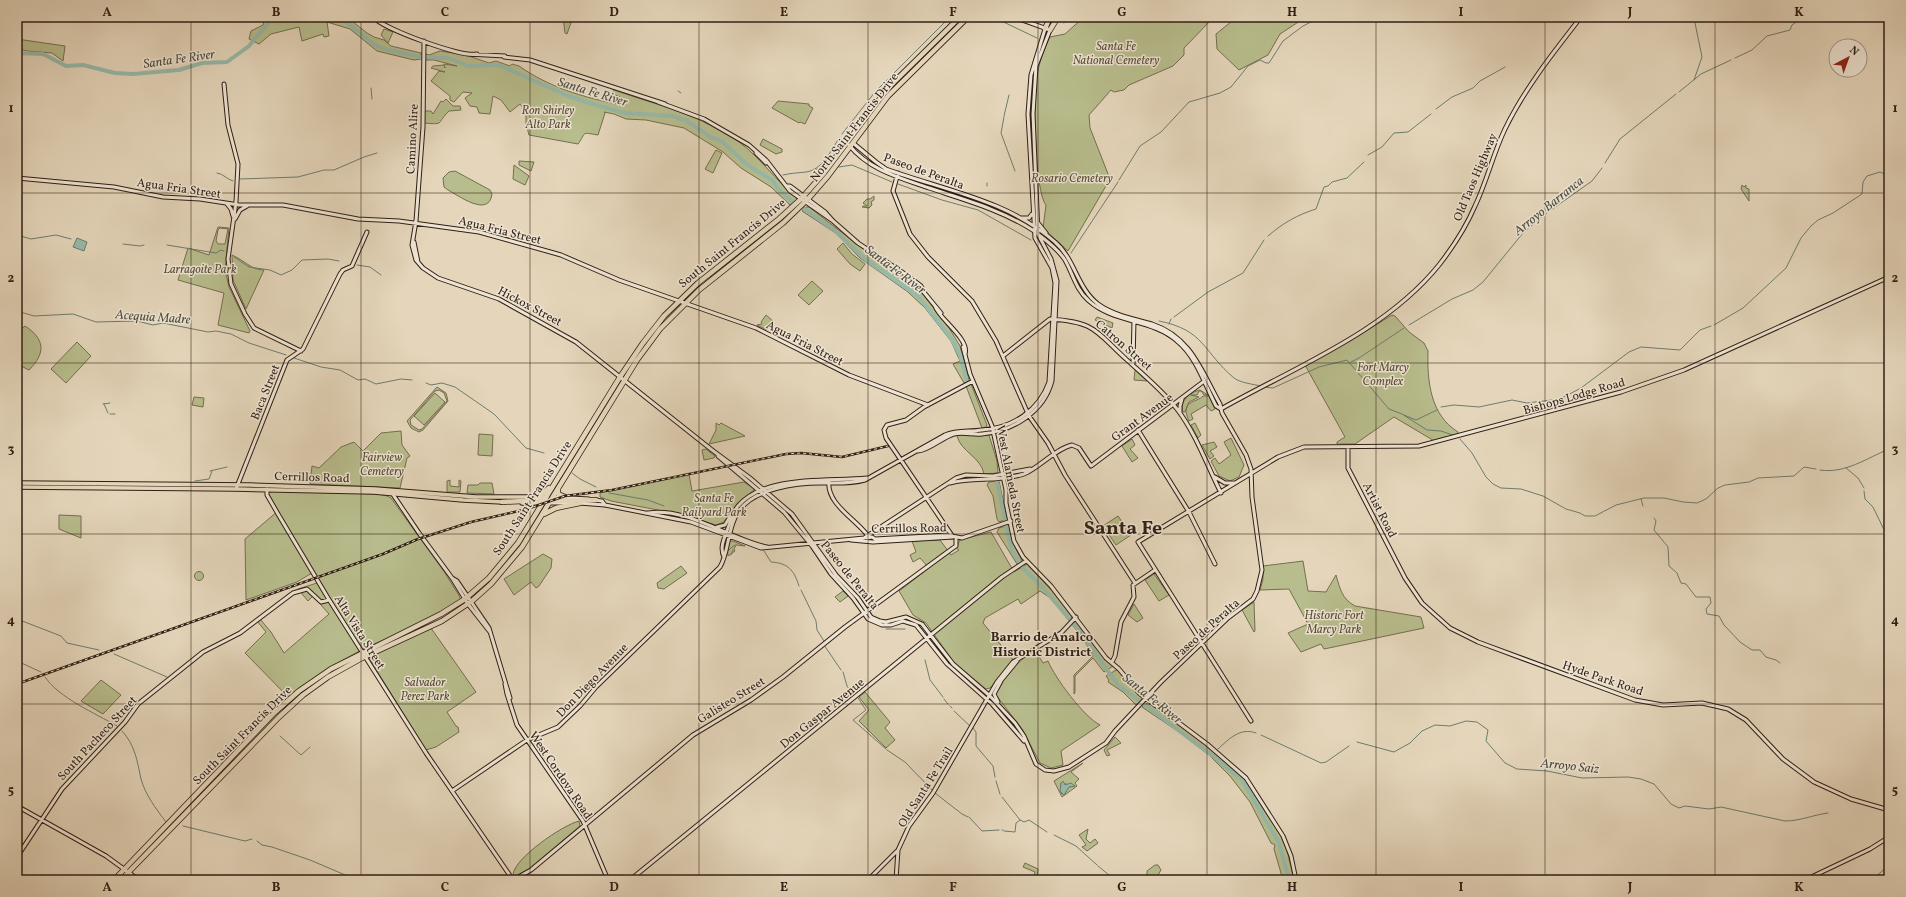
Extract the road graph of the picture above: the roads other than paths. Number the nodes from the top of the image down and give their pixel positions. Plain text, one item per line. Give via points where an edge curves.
1 (373, 17) edge
2 (960, 17) edge
3 (968, 17) edge
4 (1014, 17) edge
5 (1050, 17) edge
6 (1058, 17) edge
7 (1581, 17) edge
8 (1048, 30) junction
9 (424, 41) junction
10 (224, 84) dead end
11 (850, 144) junction
12 (898, 173) junction
13 (17, 178) edge
14 (896, 179) junction
15 (805, 199) junction
16 (225, 203) junction
17 (236, 205) junction
18 (249, 205) junction
19 (1033, 212) junction
20 (1019, 216) junction
21 (234, 220) junction
22 (1037, 221) junction
23 (415, 224) junction
24 (1034, 226) junction
25 (1038, 228) junction
26 (1034, 231) junction
27 (368, 232) dead end
28 (1038, 234) junction
29 (1052, 240) junction
30 (423, 268) joint
31 (1889, 277) edge
32 (679, 300) junction
33 (685, 303) junction
34 (1054, 319) junction
35 (1134, 320) junction
36 (1156, 329) junction
37 (1165, 336) dead end
38 (301, 351) junction
39 (1003, 356) junction
40 (1133, 364) junction
41 (620, 377) junction
42 (625, 381) junction
43 (971, 381) junction
44 (1203, 382) junction
45 (1195, 388) junction
46 (1209, 393) junction
47 (1184, 397) junction
48 (928, 405) junction
49 (1174, 405) junction
50 (1221, 409) junction
51 (1029, 414) junction
52 (1181, 415) junction
53 (992, 430) junction
54 (1138, 430) junction
55 (955, 432) junction
56 (985, 432) junction
57 (936, 439) junction
58 (942, 440) junction
59 (1348, 447) junction
60 (926, 448) junction
61 (918, 451) junction
62 (1054, 454) junction
63 (901, 460) junction
64 (567, 462) junction
65 (1250, 474) junction
66 (1003, 476) junction
67 (1214, 477) junction
68 (867, 478) junction
69 (863, 479) junction
70 (829, 482) junction
71 (17, 483) edge
72 (852, 483) junction
73 (1237, 483) junction
74 (17, 487) edge
75 (235, 487) junction
76 (558, 488) junction
77 (267, 489) junction
78 (762, 491) junction
79 (392, 492) junction
80 (766, 492) junction
81 (1221, 493) junction
82 (432, 496) junction
83 (565, 497) junction
84 (926, 497) junction
85 (539, 498) junction
86 (547, 500) junction
87 (596, 500) junction
88 (502, 502) joint
89 (580, 503) junction
90 (605, 504) junction
91 (737, 507) junction
92 (1189, 512) junction
93 (646, 513) junction
94 (793, 522) junction
95 (1007, 522) junction
96 (537, 523) junction
97 (715, 527) junction
98 (727, 534) junction
99 (870, 537) junction
100 (955, 537) junction
101 (860, 540) junction
102 (812, 543) junction
103 (801, 544) junction
104 (1025, 562) junction
105 (1215, 564) dead end
106 (826, 567) junction
107 (1155, 570) junction
108 (836, 575) junction
109 (1405, 578) joint
110 (842, 583) junction
111 (1135, 583) junction
112 (466, 598) junction
113 (329, 600) junction
114 (470, 602) junction
115 (866, 612) junction
116 (911, 615) dead end
117 (1075, 618) junction
118 (926, 629) junction
119 (929, 637) junction
120 (1202, 644) junction
121 (362, 652) junction
122 (365, 657) junction
123 (1112, 662) junction
124 (950, 666) junction
125 (957, 668) junction
126 (999, 682) junction
127 (983, 690) junction
128 (988, 698) junction
129 (1145, 700) junction
130 (1008, 716) junction
131 (1251, 721) dead end
132 (527, 740) junction
133 (1026, 742) junction
134 (452, 791) junction
135 (17, 806) edge
136 (1889, 810) edge
137 (42, 820) junction
138 (584, 824) junction
139 (1889, 837) edge
140 (898, 850) junction
141 (17, 857) edge
142 (890, 859) junction
143 (896, 864) junction
144 (127, 871) junction
145 (114, 880) edge
146 (121, 880) edge
147 (139, 880) edge
148 (513, 880) edge
149 (608, 880) edge
150 (630, 880) edge
151 (868, 880) edge
152 (896, 880) edge
153 (1296, 880) edge
154 (1805, 880) edge

1 - 9 street, West Alameda Street via 386,27
2 - 11 highway, North Saint Francis Drive via 891,85
3 - 11 highway, North Saint Francis Drive via 899,84
4 - 8 street
5 - 8 highway
6 - 8 highway
7 - 50 street, Old Taos Highway via 1517,105 1504,131 1476,205 1462,232 1434,271 1409,297 1384,317
8 - 19 street via 1034,61 1028,94
8 - 22 street via 1036,66 1033,94
9 - 15 street, West Alameda Street via 467,54 529,61 665,104 709,121 747,145 787,186
9 - 23 street, Camino Alire via 423,127
10 - 17 street via 228,128 238,164
11 - 12 street, Paseo de Peralta via 878,164
11 - 14 street, Paseo de Peralta via 877,169
11 - 15 highway, North Saint Francis Drive via 828,176
12 - 14 street
12 - 20 street, Paseo de Peralta via 995,205
13 - 16 street, Agua Fria Street via 113,187 163,197
14 - 26 street, Paseo de Peralta via 987,208
14 - 39 street via 894,193 910,234 928,257 972,302
15 - 32 highway, South Saint Francis Drive
15 - 33 highway, South Saint Francis Drive via 790,217
15 - 43 street, West Alameda Street via 828,215 857,241 921,286 958,335 966,352
16 - 17 street, Agua Fria Street
16 - 21 street via 232,210
17 - 18 street, Agua Fria Street
17 - 21 street
18 - 21 street via 241,210
18 - 23 street, Agua Fria Street via 283,205 358,219
19 - 20 street via 1027,218
19 - 24 street
20 - 24 street, Paseo de Peralta
21 - 38 street via 228,259 229,273 245,314 259,331
22 - 25 street
22 - 29 street
23 - 30 street, Camino Alire via 414,257
23 - 32 street, Agua Fria Street via 479,232 553,252 618,280
24 - 25 street, Paseo de Peralta
24 - 26 street
25 - 28 street
25 - 29 street, Paseo de Peralta
26 - 28 street, Paseo de Peralta
26 - 34 street via 1036,241 1050,263 1054,276
27 - 38 street via 352,266 340,274
28 - 34 street via 1055,271 1057,285
28 - 35 street, Paseo de Peralta via 1061,255 1079,290 1089,301 1103,310
29 - 35 street, Paseo de Peralta via 1067,255 1091,298 1106,308
30 - 41 street, Hickox Street via 448,282 499,298 578,344
31 - 59 street, Bishops Lodge Road via 1684,370 1642,386 1421,446
32 - 33 street, Agua Fria Street
32 - 41 highway, South Saint Francis Drive via 642,343
33 - 42 highway, South Saint Francis Drive via 653,338
33 - 48 street, Agua Fria Street via 756,328 849,375
34 - 39 street via 1049,319
34 - 40 street, Catron Street via 1091,327
34 - 51 street via 1049,382
35 - 36 street, Paseo de Peralta
35 - 40 street
35 - 50 street, Paseo de Peralta via 1169,331 1182,340 1192,353
36 - 37 street
36 - 44 street, Paseo de Peralta via 1181,344
38 - 75 street, Baca Street via 290,357 284,368
39 - 51 street
40 - 49 street, Catron Street
41 - 42 street, Paseo de Peralta
41 - 64 highway, South Saint Francis Drive
42 - 76 highway, South Saint Francis Drive
42 - 78 street, Paseo de Peralta
43 - 48 street
43 - 53 street, West Alameda Street
44 - 45 street, Grant Avenue
44 - 46 street, Paseo de Peralta
45 - 46 street via 1204,389
45 - 47 street, Grant Avenue
46 - 50 street, Paseo de Peralta via 1216,406
47 - 49 street, Grant Avenue
47 - 52 street via 1180,406
48 - 63 street via 906,420 890,424 884,429 886,438
49 - 52 street, Catron Street
49 - 54 street, Grant Avenue
50 - 65 street, Paseo de Peralta via 1248,459
51 - 53 street via 1012,426
51 - 62 street
52 - 67 street, Catron Street
53 - 56 street
53 - 66 street, West Alameda Street
54 - 62 street, Grant Avenue via 1091,466 1075,446 1069,446
54 - 92 street
55 - 56 street
55 - 57 street
55 - 58 street
56 - 58 street via 961,433
57 - 60 street
57 - 61 street
58 - 60 street
59 - 65 street, Bishops Lodge Road via 1302,447 1278,457
59 - 109 street, Artist Road via 1348,468
60 - 61 street
61 - 63 street
62 - 66 street via 1030,469
62 - 111 street
63 - 68 street
63 - 84 street
64 - 85 highway via 548,490
64 - 86 highway, South Saint Francis Drive
65 - 73 street, Bishops Lodge Road
65 - 120 street, Paseo de Peralta via 1262,570 1260,583 1253,599 1228,618
66 - 84 street via 994,478 966,475 956,478
66 - 95 street, West Alameda Street
67 - 73 street via 1225,483
67 - 81 street, Catron Street
68 - 69 street
68 - 72 street
69 - 70 street
69 - 72 street
70 - 72 street
70 - 78 street via 800,482
70 - 80 street
70 - 99 street via 829,493 836,503
71 - 75 main road, Cerrillos Road
73 - 81 street, Bishops Lodge Road
74 - 75 main road, Cerrillos Road
75 - 77 main road, Cerrillos Road
75 - 79 main road, Cerrillos Road
76 - 83 highway via 558,494
76 - 86 highway, South Saint Francis Drive
77 - 79 main road, Cerrillos Road
77 - 113 street, Alta Vista Street via 267,496
78 - 80 street
78 - 91 street
78 - 94 street, Paseo de Peralta
78 - 98 street via 742,508
79 - 82 main road, Cerrillos Road
79 - 112 street, West Cordova Road via 419,534 452,578 457,581
80 - 102 street, Paseo de Peralta via 792,514
81 - 92 street, Bishops Lodge Road
82 - 85 main road, Cerrillos Road
82 - 88 main road, Cerrillos Road
83 - 86 street, Cerrillos Road
83 - 87 street, Cerrillos Road
84 - 99 street via 881,526
84 - 100 street
85 - 86 main road, Cerrillos Road
86 - 87 highway
86 - 88 highway
86 - 89 street, Cerrillos Road
86 - 96 highway, South Saint Francis Drive
86 - 112 highway, South Saint Francis Drive via 508,556 489,578
87 - 90 street, Cerrillos Road
89 - 90 street, Cerrillos Road
89 - 96 highway via 549,510
90 - 93 street, Cerrillos Road
91 - 97 street via 725,525
91 - 98 street
92 - 105 street
92 - 107 street, Bishops Lodge Road via 1138,542
93 - 97 street, Cerrillos Road via 683,517
93 - 98 street, Cerrillos Road via 691,522
94 - 102 street, Paseo de Peralta
94 - 103 street via 804,539
95 - 100 street via 966,537
95 - 104 street, West Alameda Street
96 - 114 highway, South Saint Francis Drive via 507,567
97 - 98 street, Cerrillos Road
98 - 103 street, Cerrillos Road via 755,547
98 - 132 street, Don Diego Avenue via 722,547 724,557 719,569 562,723
99 - 100 street, Cerrillos Road
99 - 101 street
100 - 101 street, Cerrillos Road via 873,542
100 - 115 street, Galisteo Street via 955,547
101 - 102 street, Cerrillos Road
102 - 103 street, Cerrillos Road
102 - 106 street, Paseo de Peralta
102 - 108 street, Paseo de Peralta
104 - 117 street, West Alameda Street via 1051,586
104 - 119 street, Don Gaspar Avenue
106 - 108 street
106 - 110 street, Paseo de Peralta
107 - 111 street
107 - 120 street
108 - 110 street, Paseo de Peralta
109 - 136 street, Hyde Park Road via 1422,604 1459,634 1635,700 1667,705 1702,703 1728,709 1746,720 1783,759 1814,782 1851,799
110 - 115 street, Paseo de Peralta via 853,593
110 - 115 street, Paseo de Peralta
111 - 123 street via 1134,598 1121,622
112 - 114 street, West Cordova Road
112 - 121 highway, South Saint Francis Drive via 431,620
113 - 121 street, Alta Vista Street
113 - 137 street, South Pacheco Street via 322,602 308,589 299,590 240,633 203,652 138,704 125,722 62,789
114 - 122 highway, South Saint Francis Drive via 442,621
114 - 132 street, West Cordova Road via 490,632 516,722
115 - 118 street, Paseo de Peralta via 882,621 911,618
115 - 119 street, Paseo de Peralta via 870,621 879,625 903,621 914,623
115 - 138 street, Galisteo Street via 751,700 693,735
116 - 118 street via 922,622
117 - 123 street, West Alameda Street via 1106,658
117 - 126 street, Old Santa Fe Trail via 1061,633 1018,659
118 - 119 street, Paseo de Peralta
119 - 124 street, Paseo de Peralta
119 - 125 street, Paseo de Peralta
119 - 150 street, Don Gaspar Avenue
120 - 129 street, Paseo de Peralta
120 - 131 street
121 - 122 street, Alta Vista Street
121 - 144 highway, South Saint Francis Drive via 316,678 286,702
122 - 134 street, Alta Vista Street
122 - 144 highway, South Saint Francis Drive via 328,677 291,706
123 - 129 street, West Alameda Street
124 - 125 street
124 - 128 street, Paseo de Peralta
125 - 127 street, Paseo de Peralta
126 - 127 street via 990,691
126 - 128 street, Old Santa Fe Trail
126 - 130 street via 994,697
127 - 128 street, Paseo de Peralta
128 - 130 street, Paseo de Peralta
128 - 133 street, Paseo de Peralta
128 - 140 street, Old Santa Fe Trail via 933,793 909,826
129 - 133 street, Paseo de Peralta via 1106,743 1067,768 1054,771 1041,768 1034,761
129 - 153 street, West Alameda Street via 1208,744 1246,778 1283,836 1291,856
130 - 133 street, Paseo de Peralta via 1022,732
132 - 134 street, Don Diego Avenue
132 - 138 street, West Cordova Road
134 - 148 street, Alta Vista Street
135 - 137 street
137 - 141 street, South Pacheco Street
137 - 144 street
138 - 148 street, Galisteo Street via 531,870
138 - 149 street, West Cordova Road
139 - 154 street via 1870,849
140 - 142 street
140 - 143 street, Old Santa Fe Trail
142 - 143 street
142 - 151 street
143 - 152 street, Old Santa Fe Trail
144 - 145 highway, South Saint Francis Drive
144 - 146 highway, South Saint Francis Drive
144 - 147 street

